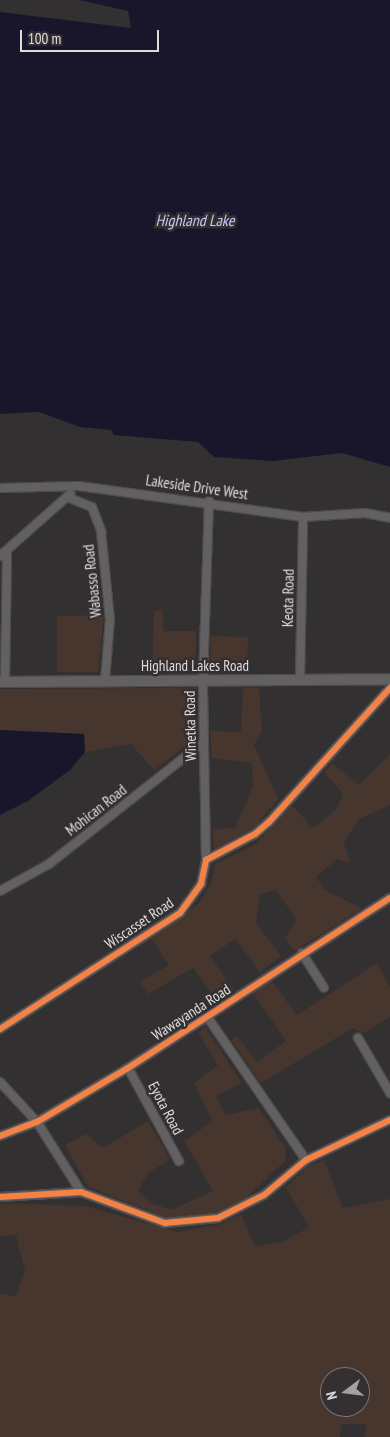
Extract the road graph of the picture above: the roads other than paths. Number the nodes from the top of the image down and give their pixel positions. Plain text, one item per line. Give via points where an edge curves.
1 (79, 486) junction
2 (0, 488) edge
3 (67, 497) junction
4 (209, 501) junction
5 (303, 517) junction
6 (390, 518) edge
7 (7, 550) junction
8 (0, 556) edge
9 (105, 680) junction
10 (300, 680) junction
11 (390, 680) edge
12 (203, 681) junction
13 (2, 682) edge
14 (390, 688) edge
15 (204, 742) junction
16 (206, 860) junction
17 (0, 891) edge
18 (390, 898) edge
19 (302, 953) junction
20 (324, 988) dead end
21 (208, 1018) junction
22 (0, 1029) edge
23 (358, 1038) dead end
24 (128, 1068) junction
25 (0, 1082) edge
26 (390, 1093) edge
27 (390, 1120) edge
28 (37, 1122) junction
29 (0, 1136) edge
30 (306, 1160) junction
31 (179, 1161) dead end
32 (81, 1192) junction
33 (0, 1197) edge

1 - 2 street, Lakeside Drive West
1 - 3 street
1 - 4 street, Lakeside Drive West
3 - 7 street
3 - 9 street, Wabasso Road via 92,507 102,531 110,619
4 - 5 street, Lakeside Drive West
4 - 12 street, Winetka Road
5 - 6 street, Lakeside Drive West via 365,513
5 - 10 street, Keota Road
7 - 8 street
7 - 13 street
9 - 12 street, Highland Lakes Road
9 - 13 street, Highland Lakes Road
10 - 11 street, Highland Lakes Road
10 - 12 street, Highland Lakes Road
12 - 15 street, Winetka Road
14 - 16 street via 269,822 255,834
15 - 16 street, Winetka Road
15 - 17 street, Mohican Road via 49,864
16 - 22 street, Wiscasset Road via 201,884 180,913
18 - 19 street, Wawayanda Road
19 - 20 street
19 - 21 street, Wawayanda Road
21 - 24 street, Wawayanda Road
21 - 30 street
23 - 26 street
24 - 28 street, Wawayanda Road
24 - 31 street, Eyota Road
25 - 28 street
27 - 30 street
28 - 29 street, Wawayanda Road
28 - 32 street
30 - 32 street via 244,1206 218,1218 191,1223 165,1223
32 - 33 street

